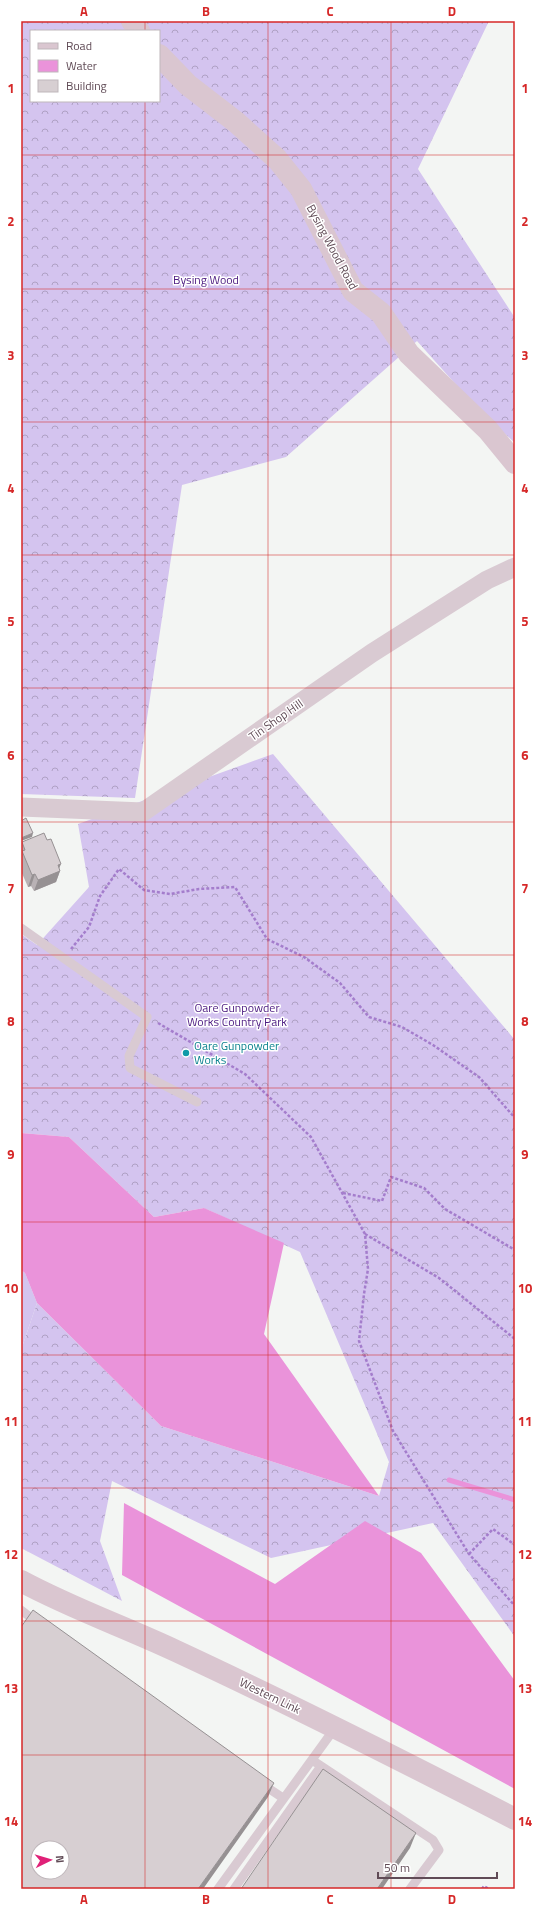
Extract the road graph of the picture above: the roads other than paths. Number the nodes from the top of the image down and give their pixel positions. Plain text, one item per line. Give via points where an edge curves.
1 (132, 21) edge
2 (138, 30) edge
3 (160, 56) edge
4 (515, 463) edge
5 (515, 567) edge
6 (21, 807) edge
7 (21, 928) edge
8 (197, 1102) dead end
9 (21, 1581) edge
10 (21, 1610) edge
11 (46, 1630) edge
12 (335, 1728) junction
13 (312, 1760) junction
14 (321, 1766) junction
15 (257, 1781) edge
16 (283, 1798) junction
17 (515, 1819) edge
18 (218, 1889) edge
19 (234, 1889) edge
20 (410, 1889) edge

1 - 2 street
3 - 4 street, Bysing Wood Road via 188,85 236,122 276,159 301,188 353,290 381,313 409,354 488,430
5 - 6 street, Tin Shop Hill via 487,580 372,653 143,812
7 - 8 lane via 147,1017 129,1056 130,1068
9 - 12 street, Western Link via 174,1650
10 - 11 lane
12 - 13 lane
12 - 17 street, Western Link
13 - 14 lane
13 - 16 lane
14 - 19 lane
14 - 20 lane via 433,1840 439,1850
15 - 16 lane
16 - 18 lane

